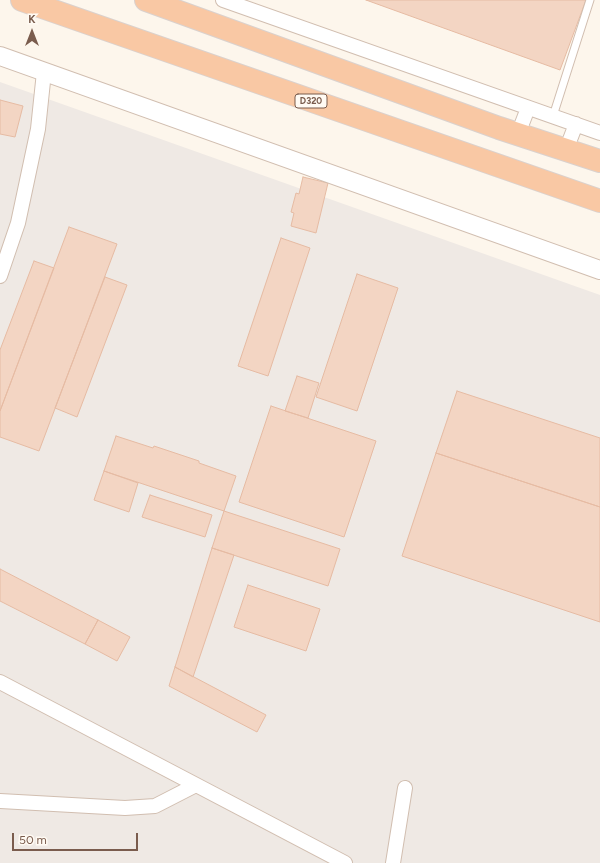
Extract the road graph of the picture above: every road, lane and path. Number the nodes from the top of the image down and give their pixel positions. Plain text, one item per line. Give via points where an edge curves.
1 (22, 0) edge
2 (146, 0) edge
3 (223, 0) edge
4 (590, 0) edge
5 (0, 56) edge
6 (44, 72) junction
7 (528, 108) junction
8 (553, 116) junction
9 (576, 124) junction
10 (600, 133) edge
11 (518, 134) junction
12 (566, 150) junction
13 (600, 161) edge
14 (600, 201) edge
15 (600, 270) edge
16 (0, 276) edge
17 (0, 682) edge
18 (196, 785) junction
19 (405, 788) dead end
20 (0, 801) edge
21 (345, 863) edge
22 (393, 863) edge

1 - 14 highway, D320
2 - 11 highway
3 - 7 street
4 - 8 lane
5 - 6 street
6 - 15 street
6 - 16 street via 38,129 19,216
7 - 8 street
7 - 11 street
8 - 9 street
9 - 10 street
9 - 12 street
11 - 12 highway
12 - 13 highway
17 - 18 street
18 - 20 street via 156,806 124,808
18 - 21 street
19 - 22 street

